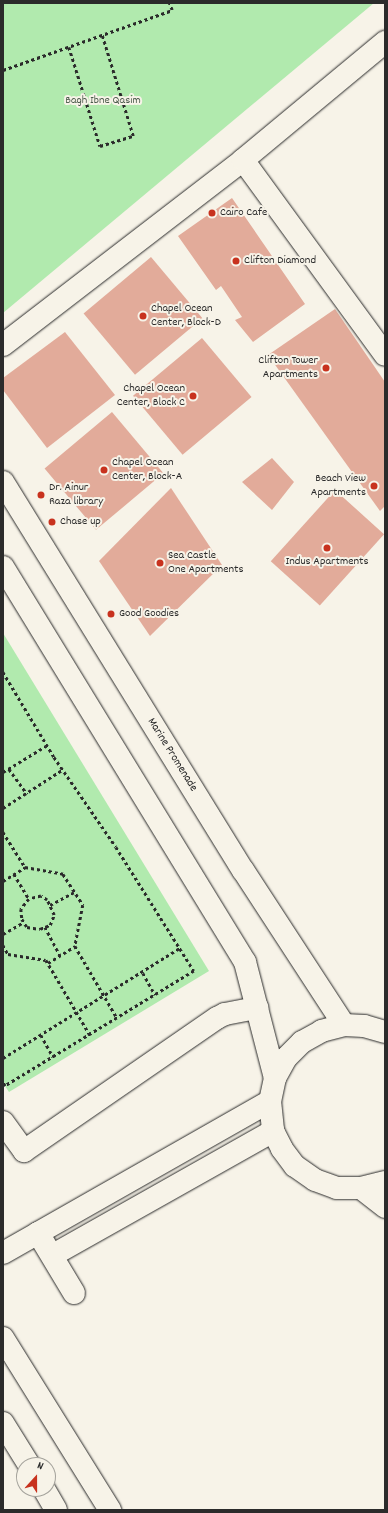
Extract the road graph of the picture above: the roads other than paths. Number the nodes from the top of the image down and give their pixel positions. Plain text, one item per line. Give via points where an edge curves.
1 (385, 42) edge
2 (243, 160) junction
3 (3, 345) edge
4 (385, 355) edge
5 (3, 482) edge
6 (3, 568) edge
7 (257, 1008) junction
8 (344, 1025) junction
9 (384, 1031) edge
10 (275, 1078) junction
11 (270, 1101) junction
12 (3, 1122) edge
13 (274, 1130) junction
14 (385, 1182) edge
15 (361, 1188) junction
16 (385, 1207) edge
17 (38, 1233) junction
18 (3, 1253) edge
19 (53, 1255) junction
20 (74, 1293) dead end
21 (3, 1338) edge
22 (3, 1423) edge
23 (24, 1457) edge
24 (49, 1497) edge
25 (56, 1510) edge
26 (110, 1510) edge

1 - 2 main road
2 - 3 main road
2 - 4 main road
5 - 8 main road, Marine Promenade via 251,883
6 - 7 main road via 245,962
7 - 10 main road
7 - 12 main road via 217,1018 24,1151
8 - 9 main road
8 - 10 main road via 322,1031 302,1042 286,1058
10 - 11 main road
11 - 13 main road
11 - 17 main road
13 - 15 main road via 282,1149 296,1166 315,1180 337,1188
13 - 19 main road
14 - 15 main road
15 - 16 main road
17 - 18 main road
17 - 19 main road
19 - 20 main road
21 - 26 main road
22 - 23 main road
24 - 25 main road

